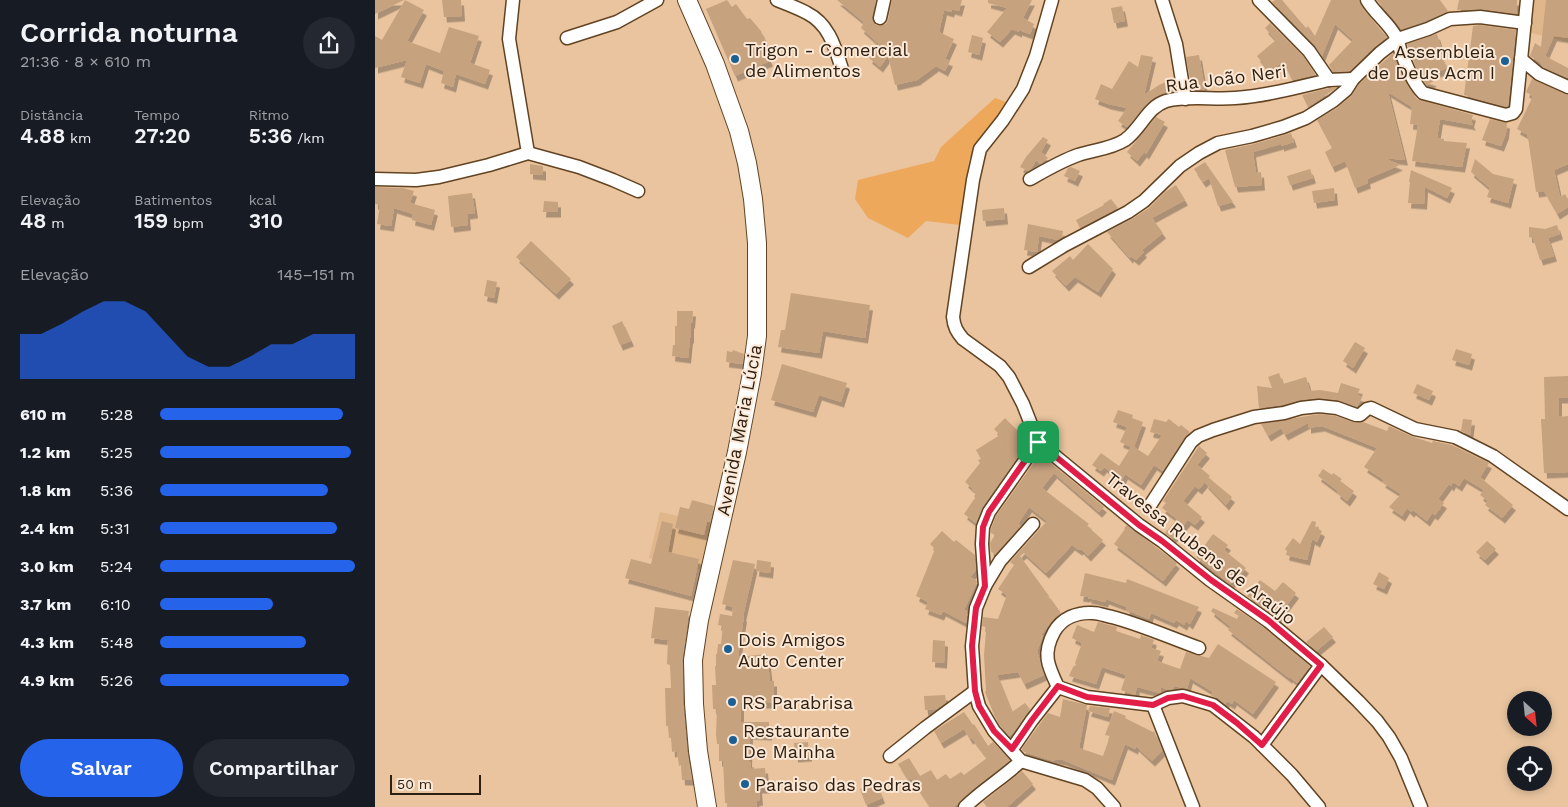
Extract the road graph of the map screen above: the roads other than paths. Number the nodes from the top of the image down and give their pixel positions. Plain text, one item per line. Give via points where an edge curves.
1 (513, 0) edge
2 (657, 0) edge
3 (687, 0) edge
4 (777, 0) edge
5 (884, 0) edge
6 (1052, 0) edge
7 (1162, 0) edge
8 (1259, 0) edge
9 (1367, 0) edge
10 (1527, 0) edge
11 (880, 18) dead end
12 (1525, 23) junction
13 (567, 38) dead end
14 (1397, 39) junction
15 (1521, 59) junction
16 (842, 69) dead end
17 (1353, 79) junction
18 (1329, 80) junction
19 (1568, 87) edge
20 (1185, 99) junction
21 (528, 153) junction
22 (375, 179) edge
23 (1030, 179) dead end
24 (638, 191) dead end
25 (1029, 267) dead end
26 (1038, 442) junction
27 (1151, 504) dead end
28 (1568, 509) edge
29 (1033, 524) dead end
30 (985, 586) junction
31 (1199, 648) dead end
32 (1321, 665) junction
33 (1058, 686) junction
34 (975, 691) junction
35 (1153, 705) junction
36 (1262, 745) junction
37 (1012, 749) junction
38 (890, 756) dead end
39 (1021, 761) junction
40 (1419, 802) edge
41 (707, 807) edge
42 (965, 807) edge
43 (1114, 807) edge
44 (1193, 807) edge
45 (1319, 807) edge
46 (1429, 807) edge

1 - 21 street via 509,39
2 - 13 street via 617,22
3 - 41 main road, Avenida Maria Lúcia via 739,130 753,199 757,243 757,336 752,373 693,660 697,742
4 - 16 street via 808,13 827,30
5 - 11 street
6 - 26 street via 1023,89 980,149 953,317 959,335 1009,376
7 - 20 street via 1176,44
8 - 18 street via 1309,50
9 - 14 street
10 - 12 street
12 - 14 street via 1480,18 1450,19
12 - 15 street
14 - 15 street via 1423,93 1506,114 1513,114 1516,109
14 - 17 street
15 - 19 street via 1539,74
17 - 18 street, Rua João Neri
17 - 25 street via 1333,101 1306,118 1252,136 1218,143 1199,153 1128,212
18 - 20 street, Rua João Neri via 1267,94
20 - 23 street, Rua João Neri via 1159,104 1125,140 1067,159
21 - 22 street via 439,177
21 - 24 street via 579,167
26 - 30 street via 989,512 983,527
26 - 32 street, Travessa Rubens de Araújo via 1139,525 1268,620
27 - 28 street via 1184,451 1199,436 1254,417 1319,406 1356,415 1371,408 1415,429 1455,437 1493,456
29 - 30 street via 1000,561
30 - 34 street via 976,608 972,646
31 - 33 street via 1095,613 1069,617 1057,627 1047,647 1049,667
32 - 36 street
32 - 40 street, Travessa Rubens de Araújo via 1389,737
33 - 35 street via 1087,697
33 - 37 street
34 - 37 street via 979,706 994,731
34 - 38 street
35 - 36 street via 1183,696 1213,705
35 - 44 street
36 - 45 street
37 - 39 street
39 - 42 street
39 - 43 street via 1085,780
40 - 46 street

